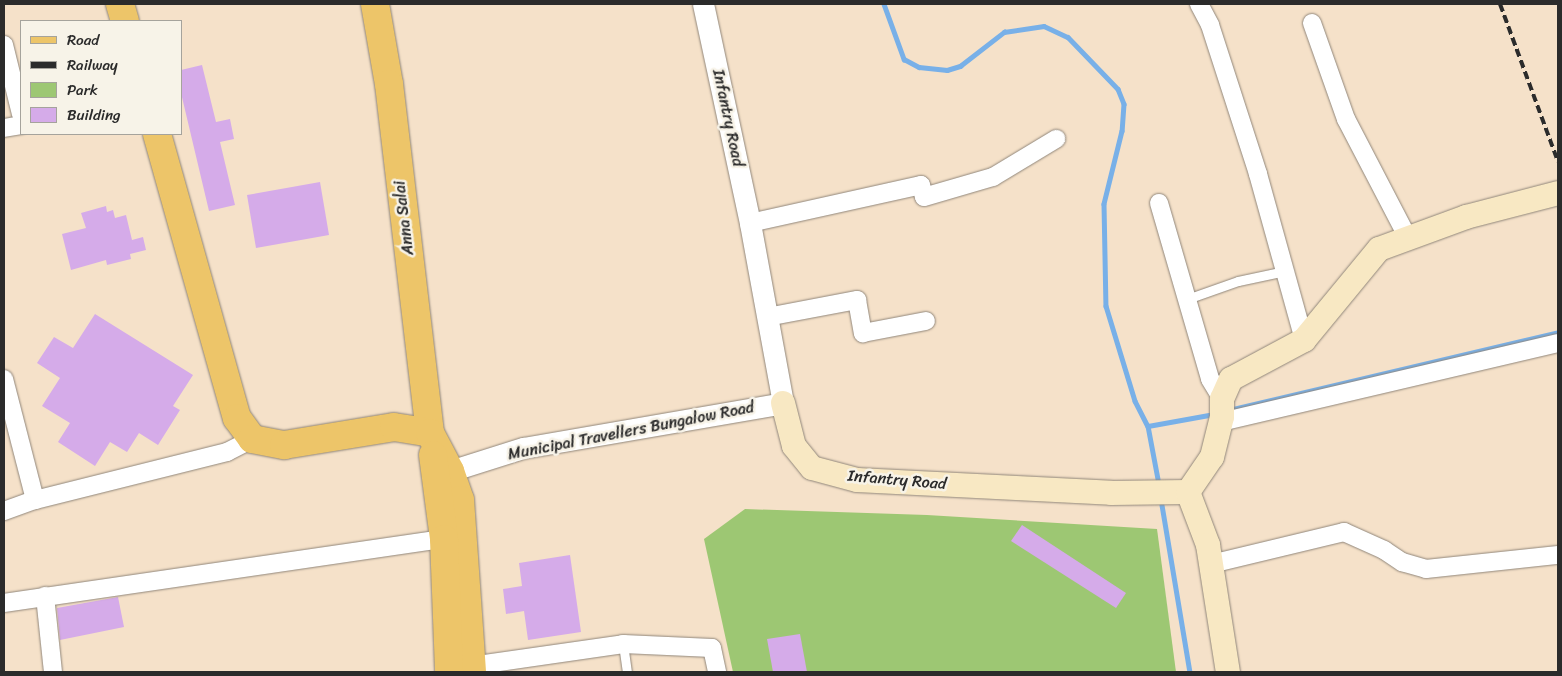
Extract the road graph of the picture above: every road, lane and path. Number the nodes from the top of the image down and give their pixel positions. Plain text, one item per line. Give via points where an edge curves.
1 (120, 4) edge
2 (376, 4) edge
3 (704, 4) edge
4 (1199, 4) edge
5 (125, 20) edge
6 (1312, 23) dead end
7 (4, 46) edge
8 (20, 110) edge
9 (20, 125) edge
10 (4, 128) edge
11 (157, 135) edge
12 (1056, 140) dead end
13 (1558, 193) edge
14 (1159, 203) dead end
15 (750, 223) junction
16 (1408, 238) junction
17 (1285, 271) junction
18 (1187, 299) junction
19 (767, 317) junction
20 (926, 321) dead end
21 (1304, 340) junction
22 (1558, 343) edge
23 (4, 379) edge
24 (1222, 399) junction
25 (783, 403) junction
26 (1221, 422) junction
27 (430, 433) junction
28 (252, 439) junction
29 (450, 471) junction
30 (1188, 492) junction
31 (35, 500) junction
32 (4, 511) edge
33 (444, 539) junction
34 (1558, 555) edge
35 (1211, 564) junction
36 (45, 596) junction
37 (4, 603) edge
38 (623, 644) junction
39 (464, 670) edge
40 (54, 672) edge
41 (627, 672) edge
42 (717, 672) edge
43 (1228, 672) edge

1 - 5 main road
2 - 27 main road, Anna Salai via 389,84
3 - 15 street, Infantry Road
4 - 17 street via 1210,26 1258,174
6 - 16 street via 1346,120
7 - 8 street
9 - 10 street
11 - 28 main road via 237,418
12 - 15 street via 993,177 924,197 921,185
13 - 16 main road via 1466,217
14 - 18 street
15 - 19 street, Infantry Road
16 - 21 main road via 1379,249
17 - 18 lane
17 - 21 street
18 - 24 street via 1210,379
19 - 20 street via 857,300 863,333
19 - 25 street, Infantry Road
21 - 24 main road via 1230,379
22 - 26 street
23 - 31 street
24 - 26 main road
25 - 29 street, Municipal Travellers Bungalow Road via 523,448
25 - 30 main road, Infantry Road via 794,446 812,468 857,480 1111,493
26 - 30 main road via 1212,457
27 - 28 main road via 394,427 284,445
27 - 29 main road, Anna Salai
27 - 33 main road, Anna Salai
28 - 31 street via 226,452
29 - 39 main road, Anna Salai via 460,500
30 - 35 main road via 1208,545
31 - 32 street
33 - 36 street
33 - 39 main road, Anna Salai
34 - 35 street via 1426,569 1402,562 1344,532
35 - 43 main road
36 - 37 street
36 - 40 street
38 - 39 street
38 - 41 lane
38 - 42 street via 712,648

